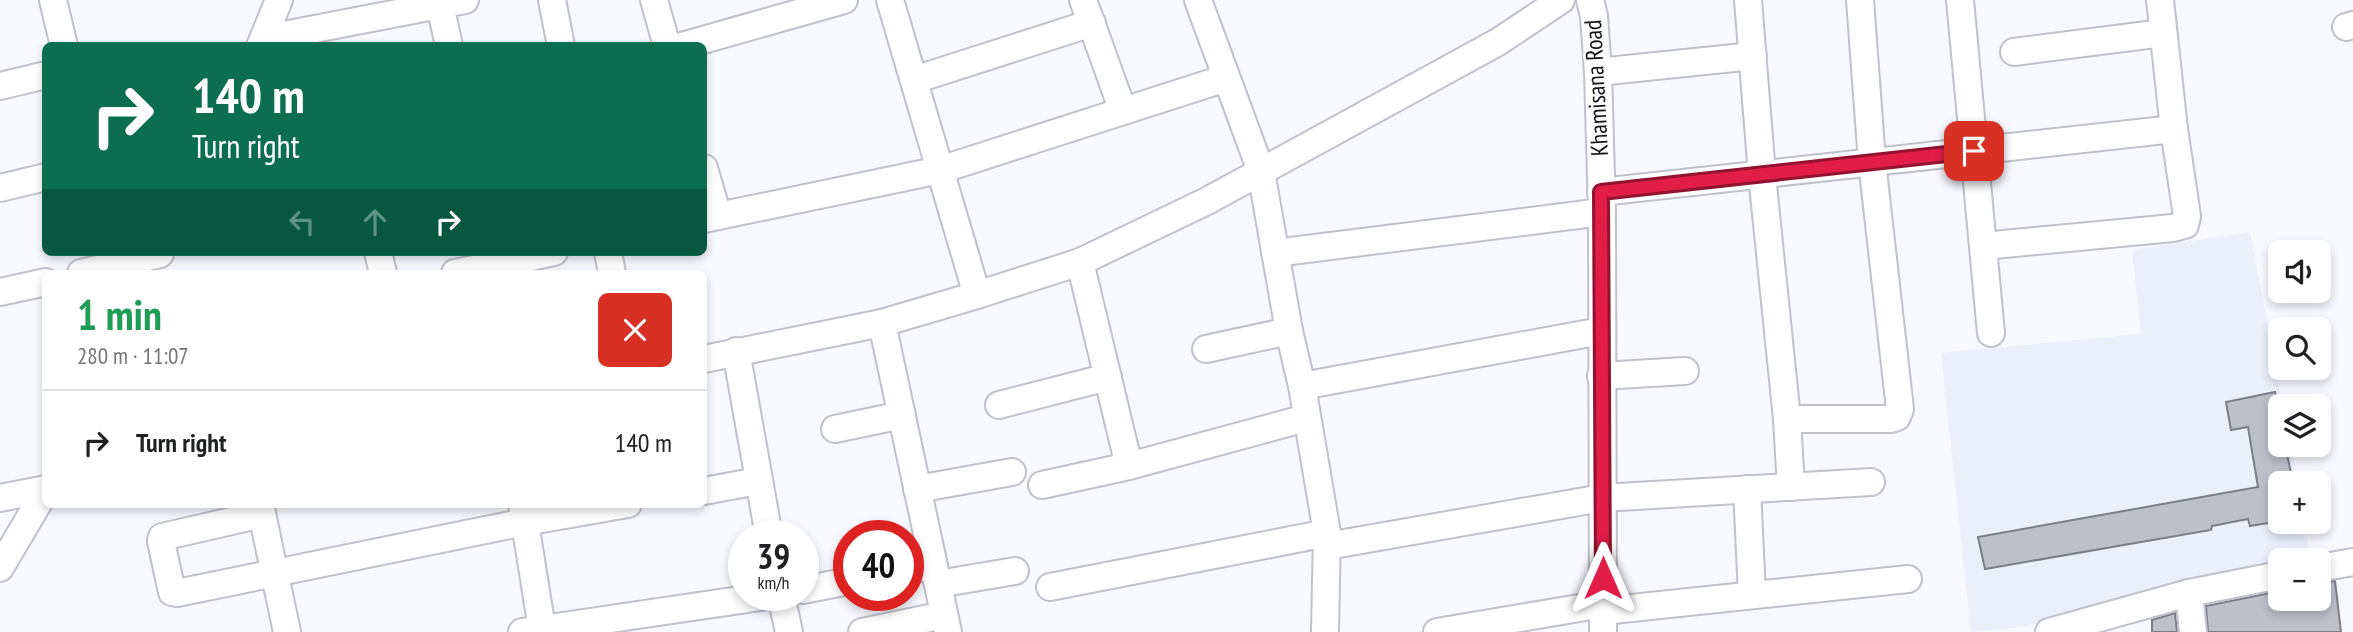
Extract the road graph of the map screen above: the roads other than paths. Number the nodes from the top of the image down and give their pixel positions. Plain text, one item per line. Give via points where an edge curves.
1 (53, 0) edge
2 (279, 0) edge
3 (552, 0) edge
4 (654, 0) edge
5 (844, 0) edge
6 (890, 0) edge
7 (1198, 0) edge
8 (1561, 0) edge
9 (1748, 0) edge
10 (1860, 0) edge
11 (1960, 0) edge
12 (2160, 0) edge
13 (448, 2) edge
14 (1587, 2) edge
15 (1087, 12) edge
16 (2163, 33) junction
17 (63, 42) edge
18 (262, 42) edge
19 (449, 42) edge
20 (560, 42) edge
21 (666, 42) edge
22 (696, 42) edge
23 (2014, 52) dead end
24 (1752, 56) junction
25 (1598, 72) junction
26 (42, 76) edge
27 (1226, 78) junction
28 (914, 80) junction
29 (0, 86) edge
30 (1123, 111) junction
31 (2174, 129) junction
32 (1974, 151) junction
33 (1872, 162) junction
34 (940, 170) junction
35 (1261, 172) junction
36 (1762, 175) junction
37 (42, 178) edge
38 (0, 188) edge
39 (707, 189) edge
40 (1601, 202) junction
41 (711, 217) edge
42 (1983, 246) junction
43 (1275, 253) junction
44 (533, 256) edge
45 (157, 260) edge
46 (1080, 262) junction
47 (496, 263) edge
48 (99, 270) edge
49 (467, 270) edge
50 (42, 283) edge
51 (0, 292) edge
52 (978, 295) junction
53 (882, 323) junction
54 (1289, 331) junction
55 (1601, 331) junction
56 (1991, 333) dead end
57 (1206, 349) dead end
58 (736, 351) junction
59 (707, 358) edge
60 (1685, 371) dead end
61 (1601, 376) junction
62 (1108, 377) junction
63 (1302, 386) junction
64 (999, 405) dead end
65 (902, 415) junction
66 (1307, 418) junction
67 (1787, 419) junction
68 (835, 429) dead end
69 (1129, 466) junction
70 (1012, 471) dead end
71 (758, 481) junction
72 (1871, 482) dead end
73 (1042, 485) dead end
74 (1791, 486) junction
75 (918, 489) junction
76 (1748, 489) junction
77 (42, 490) edge
78 (707, 490) edge
79 (2, 491) edge
80 (42, 497) edge
81 (1602, 498) junction
82 (582, 508) edge
83 (261, 509) edge
84 (524, 513) edge
85 (766, 520) edge
86 (1327, 540) junction
87 (2353, 562) edge
88 (2331, 566) edge
89 (0, 568) edge
90 (1015, 571) dead end
91 (275, 572) junction
92 (927, 573) edge
93 (2268, 577) edge
94 (1908, 579) dead end
95 (1050, 587) dead end
96 (2189, 593) junction
97 (1752, 595) junction
98 (728, 603) edge
99 (784, 611) edge
100 (1603, 616) edge
101 (946, 623) edge
102 (594, 626) edge
103 (532, 630) edge
104 (287, 632) edge
105 (789, 632) edge
106 (862, 632) edge
107 (1325, 632) edge
108 (1437, 632) edge
109 (2049, 632) edge
110 (2193, 632) edge

1 - 17 street
2 - 18 street
3 - 20 street
4 - 21 street
5 - 22 street
6 - 28 street
7 - 27 street
8 - 35 street via 1498,42
9 - 24 street
10 - 33 street
11 - 32 street
12 - 16 street
13 - 18 street
13 - 19 street
14 - 25 street, Khamisana Road via 1594,16
15 - 28 street
15 - 30 street
16 - 23 street
16 - 31 street
24 - 25 street
24 - 36 street
25 - 40 street, Khamisana Road
26 - 29 street
27 - 30 street
27 - 35 street
28 - 34 street
30 - 34 street
31 - 32 street
31 - 42 street via 2185,225
32 - 33 street
32 - 42 street
33 - 36 street
33 - 67 street via 1899,414 1891,419
34 - 41 street
34 - 52 street
35 - 43 street
35 - 46 street
36 - 40 street
36 - 67 street
37 - 38 street
39 - 41 street
40 - 43 street
40 - 55 street, Khamisana Road
42 - 56 street
43 - 54 street
44 - 47 street
45 - 48 street
46 - 52 street
46 - 62 street
47 - 49 street
50 - 51 street
52 - 53 street
53 - 58 street
53 - 65 street
54 - 57 street
54 - 63 street
55 - 61 street, Khamisana Road
55 - 63 street
58 - 59 street
58 - 71 street
60 - 61 street
61 - 81 street, Khamisana Road
62 - 64 street
62 - 69 street
63 - 66 street
65 - 68 street
65 - 75 street
66 - 69 street
66 - 86 street
67 - 74 street
69 - 73 street
70 - 75 street
71 - 78 street
71 - 85 street
72 - 74 street
74 - 76 street
75 - 92 street
76 - 81 street
76 - 97 street
77 - 79 street
80 - 89 street
81 - 86 street
81 - 100 street, Khamisana Road
82 - 84 street
83 - 91 street
83 - 91 street via 162,537 171,589 177,593
84 - 91 street
84 - 103 street
86 - 95 street
86 - 107 street
87 - 88 street
90 - 92 street
91 - 104 street
92 - 101 street
93 - 96 street
94 - 97 street
96 - 109 street
96 - 110 street
97 - 100 street
98 - 102 street
99 - 105 street
100 - 108 street
101 - 106 street
102 - 103 street

